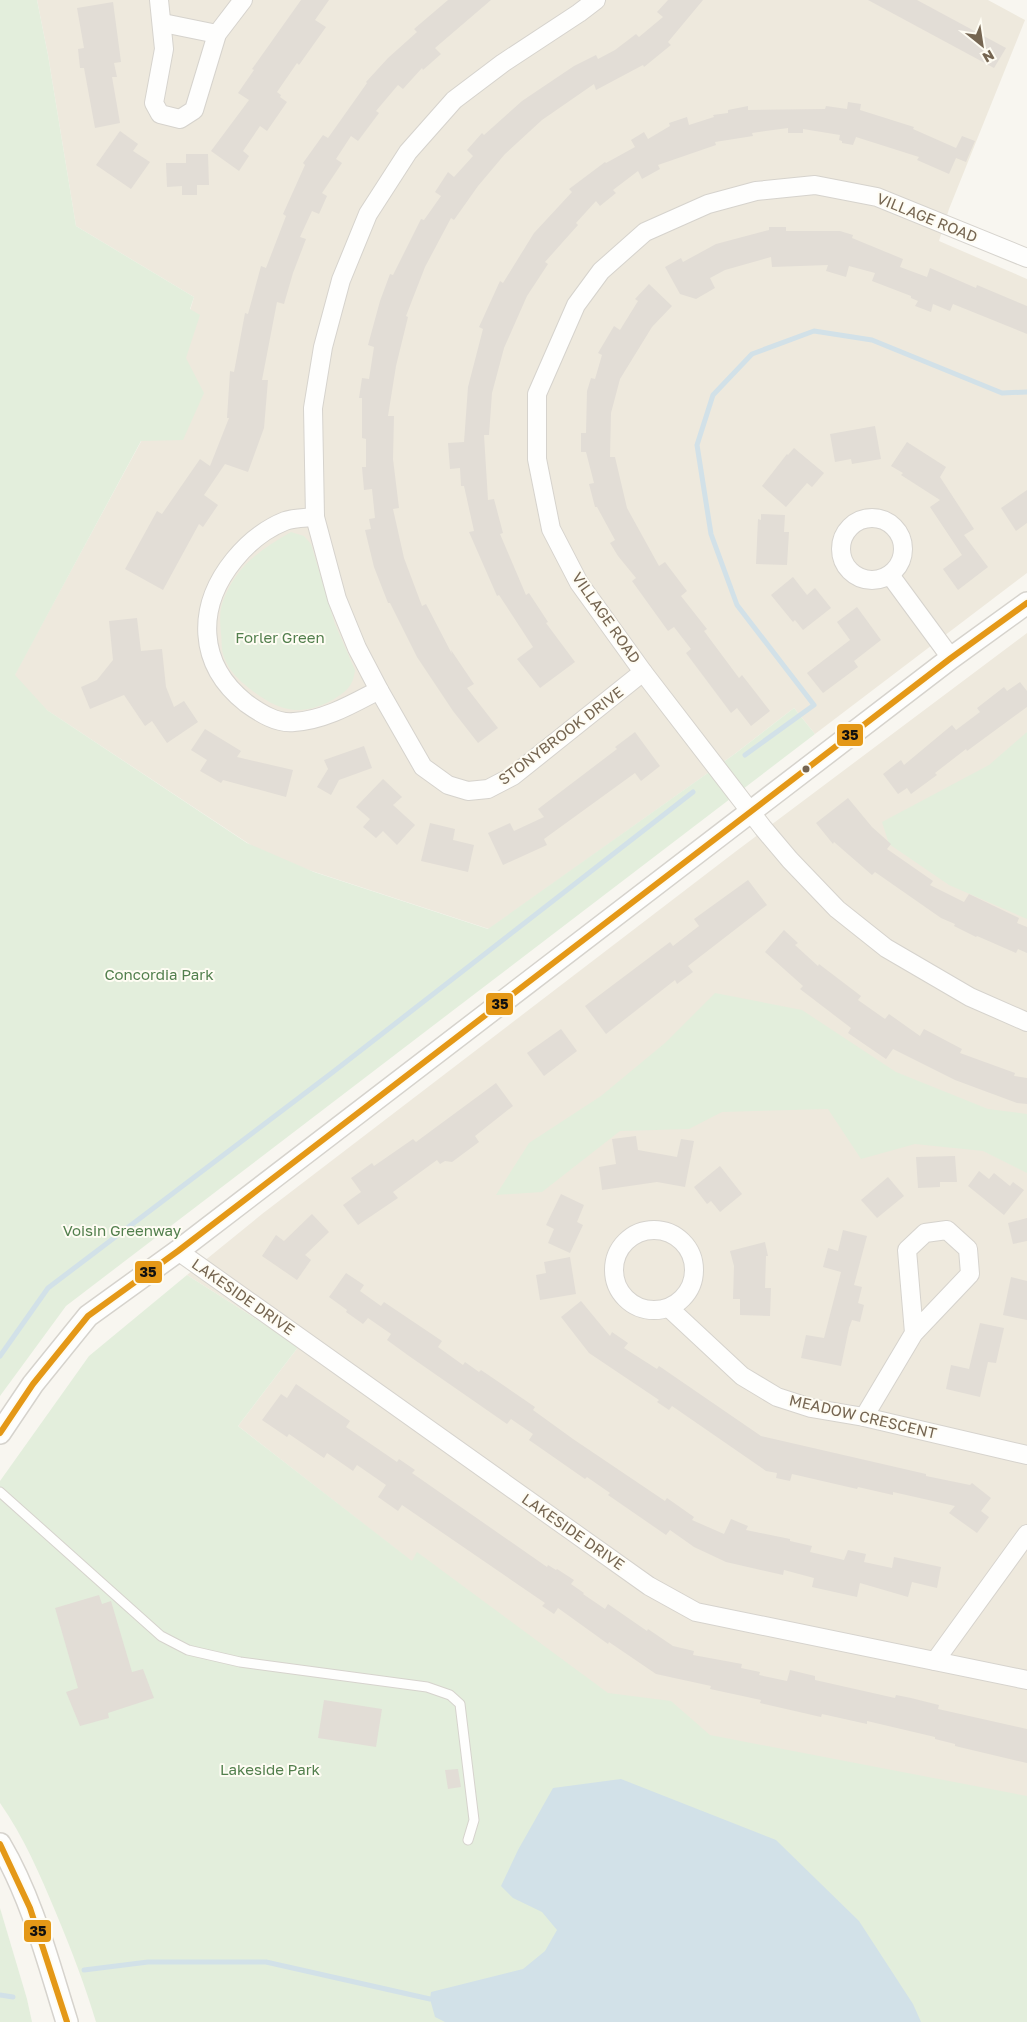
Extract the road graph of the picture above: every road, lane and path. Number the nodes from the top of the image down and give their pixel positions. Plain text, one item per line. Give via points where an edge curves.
1 (159, 0) edge
2 (243, 0) edge
3 (596, 0) edge
4 (163, 22) junction
5 (218, 34) junction
6 (1027, 258) edge
7 (315, 517) junction
8 (890, 575) dead end
9 (1027, 603) edge
10 (951, 658) junction
11 (643, 672) junction
12 (378, 690) junction
13 (751, 812) junction
14 (1027, 1022) edge
15 (178, 1251) junction
16 (669, 1308) junction
17 (914, 1334) junction
18 (864, 1418) junction
19 (0, 1433) edge
20 (1027, 1455) edge
21 (0, 1492) edge
22 (1027, 1534) edge
23 (935, 1661) junction
24 (1027, 1680) edge
25 (468, 1840) dead end
26 (0, 1844) edge
27 (67, 2022) edge

1 - 4 street
2 - 5 street
3 - 7 street, STONYBROOK DRIVE via 502,63 454,100 408,152 368,214 341,280 323,347 313,408
4 - 5 street
4 - 5 street via 164,49 154,103 160,114 180,119 194,110
6 - 11 street, VILLAGE ROAD via 877,197 815,185 756,191 708,204 645,232 601,271 576,305 537,394 537,458 551,529 580,583
7 - 12 street, STONYBROOK DRIVE via 337,599
7 - 12 street via 286,521 266,532 244,548 225,572 214,590 206,620 214,665 235,694 271,719 292,723 314,720
8 - 10 street
9 - 10 street
10 - 13 street
11 - 12 street, STONYBROOK DRIVE via 513,776 488,789 468,791 448,785 423,766
11 - 13 street, VILLAGE ROAD
13 - 14 street, VILLAGE ROAD via 790,860 837,909 886,948 970,997
13 - 15 street
15 - 19 street via 88,1316 33,1384
15 - 23 street, LAKESIDE DRIVE via 649,1586 696,1612
16 - 16 street via 681,1301 692,1283 692,1257 685,1244 665,1231 638,1233 626,1240 616,1256 615,1284 633,1306 661,1311
16 - 18 street, MEADOW CRESCENT via 742,1376 777,1397 811,1408
17 - 17 street via 970,1274 968,1249 947,1230 925,1233 907,1250
17 - 18 street
18 - 20 street, MEADOW CRESCENT
21 - 25 lane via 161,1636 188,1650 240,1662 427,1687 450,1695 460,1704 470,1769 474,1820
22 - 23 street
23 - 24 street, LAKESIDE DRIVE
26 - 27 street via 36,1926

